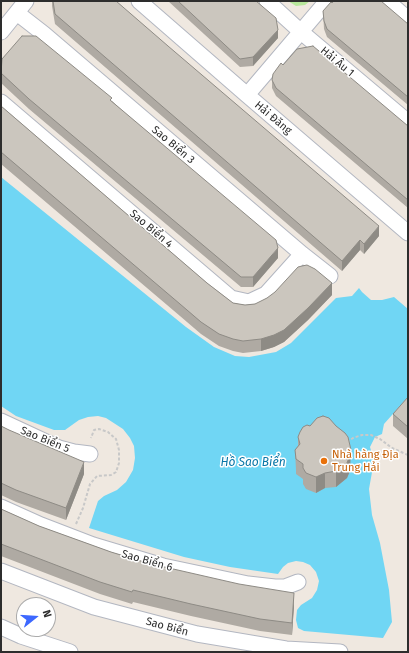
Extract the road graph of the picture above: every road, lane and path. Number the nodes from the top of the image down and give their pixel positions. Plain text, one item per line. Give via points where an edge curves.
1 (139, 1) edge
2 (267, 1) edge
3 (326, 1) edge
4 (387, 1) edge
5 (21, 7) edge
6 (408, 19) edge
7 (300, 31) junction
8 (1, 32) edge
9 (247, 95) junction
10 (1, 102) edge
11 (408, 122) edge
12 (408, 233) edge
13 (302, 254) junction
14 (330, 276) dead end
15 (1, 421) edge
16 (91, 438) dead end
17 (342, 445) edge
18 (90, 454) dead end
19 (408, 455) edge
20 (1, 508) edge
21 (74, 529) dead end
22 (1, 571) edge
23 (298, 582) dead end
24 (1, 627) edge
25 (70, 652) edge
26 (340, 652) edge

1 - 9 lane, Hải Đăng
2 - 7 lane, Hải Âu 1
3 - 7 lane
4 - 6 lane
5 - 8 lane
5 - 13 lane, Sao Biển 3 via 44,34
7 - 9 lane
7 - 11 lane, Hải Âu 1
9 - 12 lane, Hải Đăng
10 - 13 lane, Sao Biển 4 via 231,298 249,302 266,294
13 - 14 lane, Sao Biển 3
15 - 18 lane, Sao Biển 5 via 60,448
16 - 21 path via 94,430 108,432 116,439 119,462 116,472 97,476 90,484
17 - 19 path via 353,438 371,434
20 - 23 lane, Sao Biển 6 via 93,545 163,566 248,584 285,587
22 - 26 lane, Sao Biển via 94,607 197,634 286,649
24 - 25 lane

